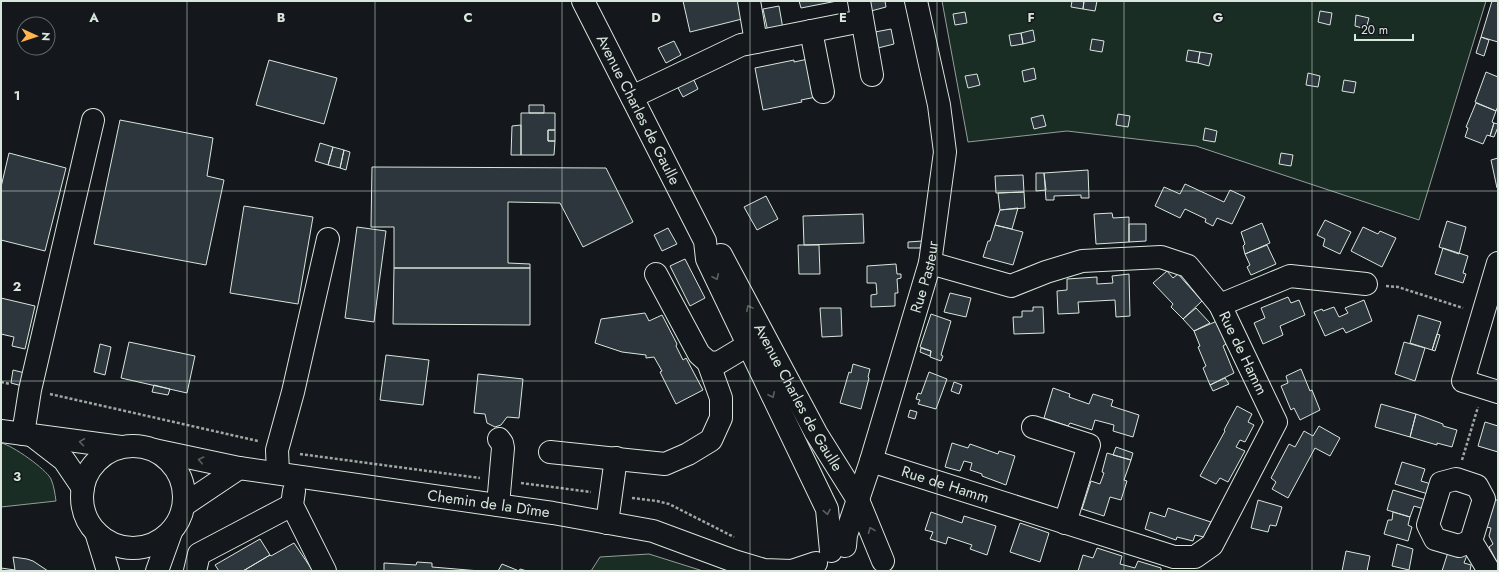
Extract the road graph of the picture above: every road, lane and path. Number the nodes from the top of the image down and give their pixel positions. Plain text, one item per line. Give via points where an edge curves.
1 (583, 1) edge
2 (749, 1) edge
3 (916, 1) edge
4 (860, 11) edge
5 (811, 31) junction
6 (756, 42) junction
7 (872, 75) dead end
8 (823, 92) dead end
9 (632, 97) junction
10 (93, 120) dead end
11 (328, 239) dead end
12 (930, 263) junction
13 (1498, 263) edge
14 (656, 274) dead end
15 (1366, 284) joint
16 (1220, 305) junction
17 (1483, 315) junction
18 (755, 337) junction
19 (708, 362) junction
20 (1, 382) edge
21 (1491, 389) edge
22 (30, 390) junction
23 (1033, 428) dead end
24 (1, 431) edge
25 (28, 435) junction
26 (499, 439) dead end
27 (121, 447) junction
28 (154, 450) junction
29 (277, 450) junction
30 (550, 452) dead end
31 (616, 458) junction
32 (871, 461) junction
33 (239, 468) junction
34 (287, 475) junction
35 (1456, 479) junction
36 (500, 480) junction
37 (83, 488) junction
38 (611, 495) junction
39 (858, 500) junction
40 (184, 505) junction
41 (292, 505) junction
42 (498, 506) junction
43 (1065, 522) junction
44 (607, 523) junction
45 (96, 532) junction
46 (171, 532) junction
47 (737, 539) dead end
48 (1471, 541) junction
49 (826, 558) edge
50 (740, 566) edge
51 (886, 566) edge
52 (108, 571) edge
53 (157, 571) edge
54 (195, 571) edge
55 (325, 571) edge
56 (1489, 571) edge

1 - 9 street, Avenue Charles de Gaulle
2 - 6 street
3 - 12 street, Rue Pasteur via 939,105 945,152
4 - 5 street
4 - 7 street
5 - 6 street
5 - 8 street
6 - 9 street via 741,45
9 - 18 street, Avenue Charles de Gaulle via 705,241 707,259
10 - 22 street
11 - 29 street
12 - 16 street, Rue de Hamm via 1011,286 1082,261 1162,257 1188,266
12 - 32 street, Rue Pasteur
13 - 17 street
14 - 19 street via 699,354
15 - 16 street via 1290,276
15 - 17 path via 1398,287
16 - 43 street, Rue de Hamm via 1276,422 1212,545 1195,557 1174,557
17 - 21 street via 1463,381
18 - 19 street via 718,363
18 - 39 street, Avenue Charles de Gaulle
18 -> 49 street, Avenue Charles de Gaulle via 827,509
19 - 31 street via 721,398 721,418 711,440 665,464
20 - 22 path
21 - 35 path
22 - 25 street
22 - 29 path via 260,442
23 - 43 street via 1089,445
24 - 25 street
27 -> 25 street
25 - 37 street via 64,460
26 - 36 street via 503,448
27 - 28 street via 138,446
27 - 37 street via 107,453 96,462
33 -> 28 street, Chemin de la Dîme
28 - 40 street via 168,460 178,473 184,489
29 - 34 street
29 - 36 path
30 - 31 street
31 - 38 street
32 - 39 street, Rue Pasteur
32 - 43 street, Rue de Hamm
33 - 34 street, Chemin de la Dîme
33 - 40 street
34 - 41 street
34 - 42 street, Chemin de la Dîme
35 - 48 street via 1477,486 1484,499
35 - 48 street via 1441,483 1428,526 1435,539 1459,546
36 - 38 path
36 - 42 street
37 - 45 street via 82,504 87,519
38 - 44 street
38 - 47 path via 669,504
39 - 49 street, Rue Pasteur via 846,534
51 -> 39 street, Avenue Charles de Gaulle
40 - 46 street
41 - 54 street via 199,554
41 - 55 street
42 - 44 street, Chemin de la Dîme
44 - 50 street, Chemin de la Dîme via 653,531
45 - 46 street via 109,542 125,548 142,548 158,542
45 - 52 street
46 - 53 street
48 - 56 street
49 - 50 street, Chemin de la Dîme via 792,571
49 - 51 street via 859,547 872,552

